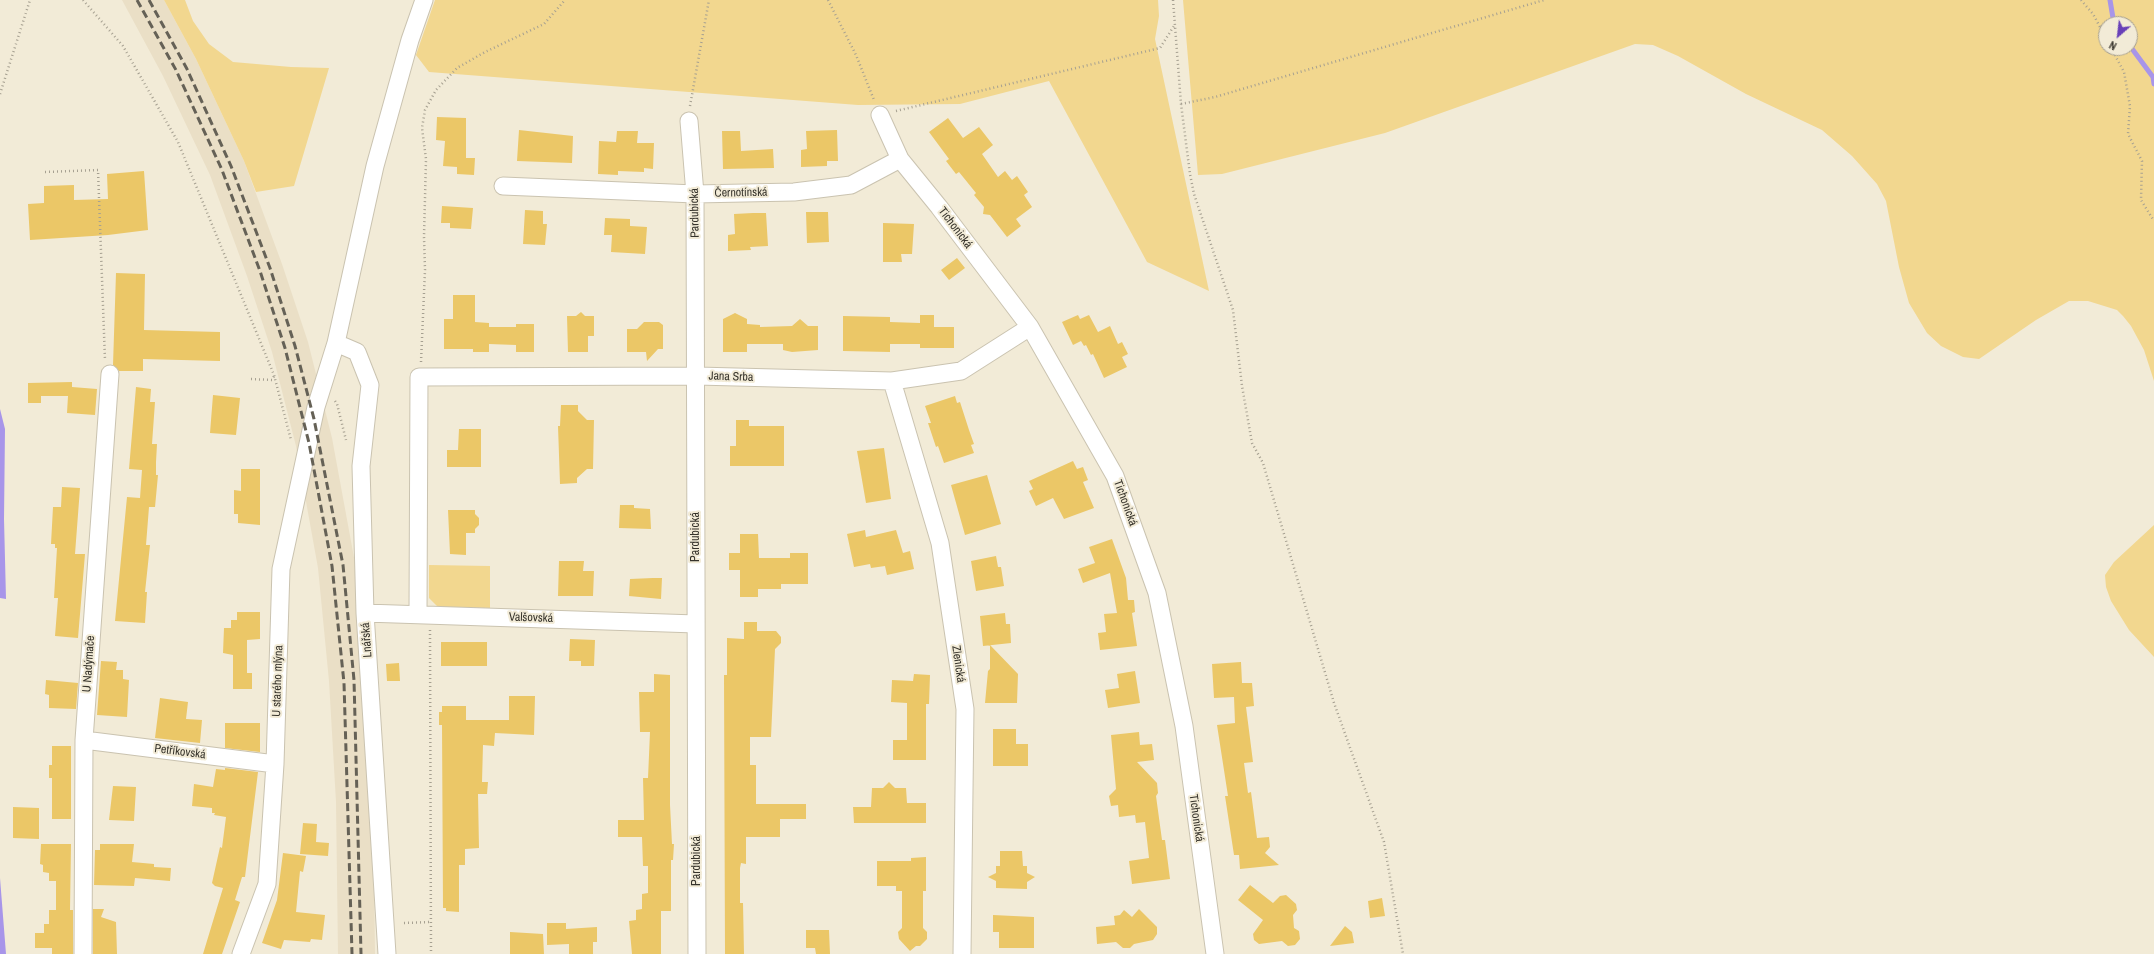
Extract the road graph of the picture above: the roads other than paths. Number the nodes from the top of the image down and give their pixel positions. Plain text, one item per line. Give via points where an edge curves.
1 (424, 0) edge
2 (880, 115) road end
3 (689, 121) road end
4 (900, 159) junction
5 (504, 186) dead end
6 (695, 194) junction
7 (1030, 327) junction
8 (336, 343) junction
9 (108, 370) road end
10 (697, 376) junction
11 (892, 381) junction
12 (365, 612) junction
13 (424, 614) junction
14 (696, 624) junction
15 (84, 740) junction
16 (276, 764) junction
17 (83, 954) edge
18 (242, 954) edge
19 (387, 954) edge
20 (697, 954) edge
21 (962, 954) edge
22 (1215, 954) edge

1 - 8 street, U starého mlýna via 410,40 376,166
2 - 4 street, Tichonická
3 - 6 street, Pardubická
4 - 6 street, Černotínská via 851,185 794,192
4 - 7 street, Tichonická
5 - 6 street, Černotínská
6 - 10 street, Pardubická
7 - 11 street, Jana Srba via 961,371
7 - 22 street, Tichonická via 1115,476 1157,593 1184,726
8 - 12 street, Lnářská via 357,352 370,385 361,466
8 - 16 street, U starého mlýna via 316,407 281,569
9 - 15 street, U Nadýmače
10 - 11 street, Jana Srba
10 - 13 street, Jana Srba via 419,377
10 - 14 street, Pardubická
11 - 21 street, Zlenická via 940,543 965,710
12 - 13 street, Valšovská
12 - 19 street, Lnářská
13 - 14 street, Valšovská
14 - 20 street, Pardubická
15 - 16 street, Petříkovská
15 - 17 street, U Nadýmače
16 - 18 street, U starého mlýna via 267,884

